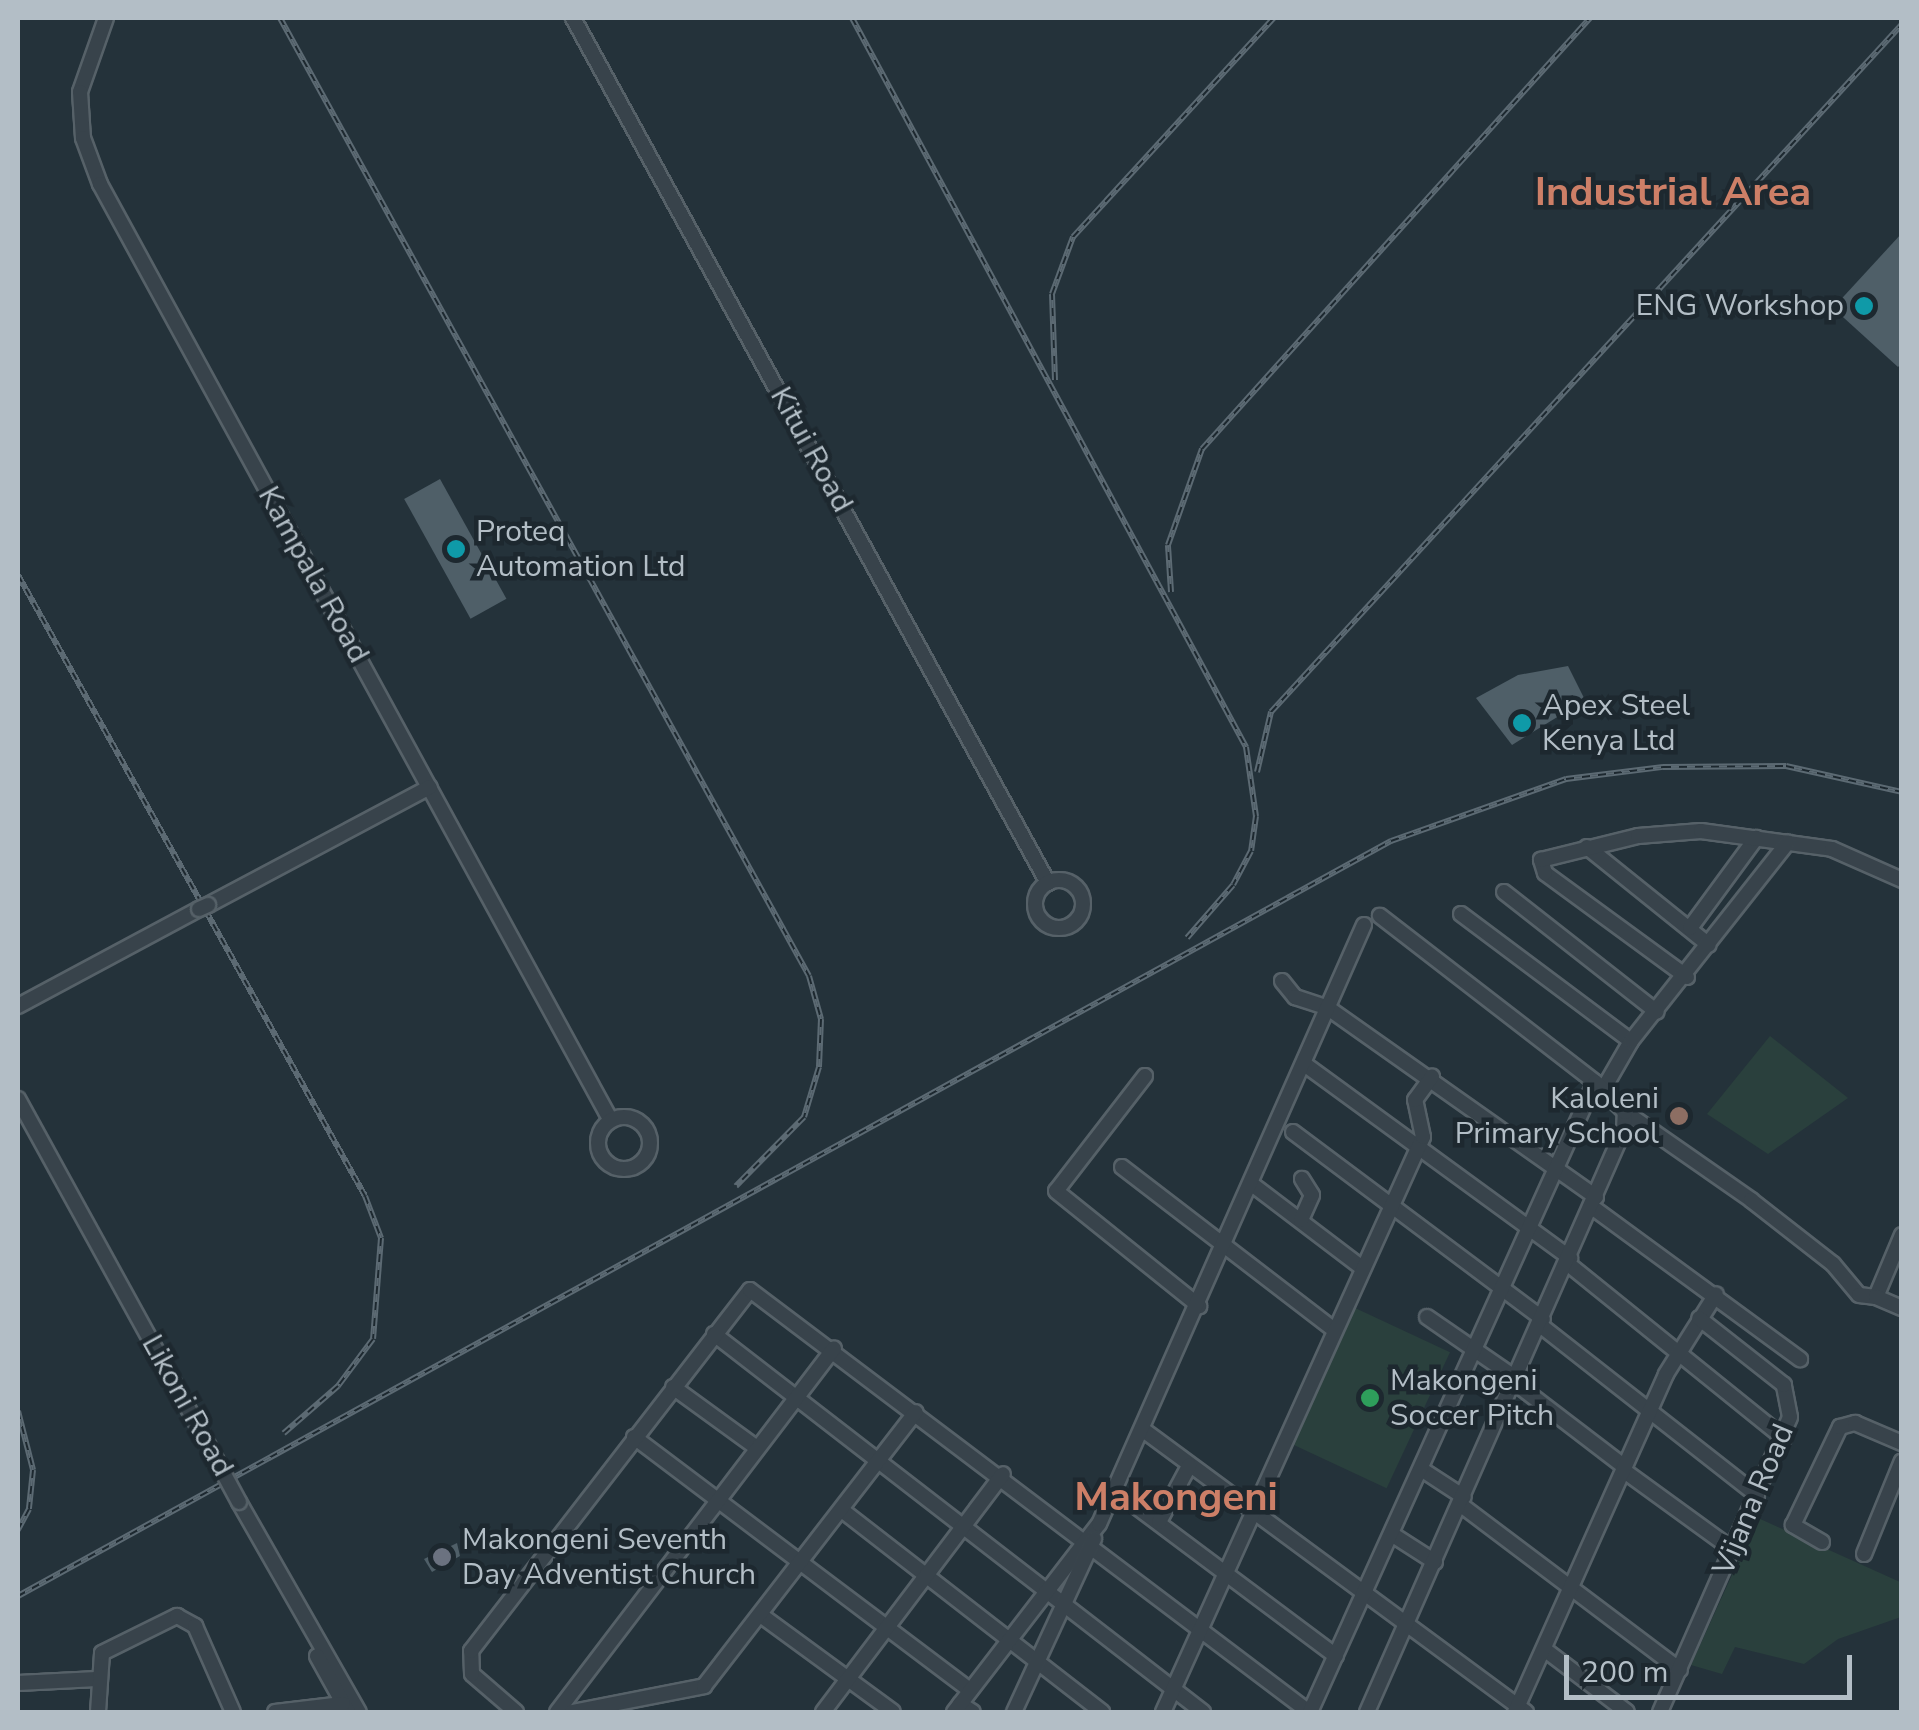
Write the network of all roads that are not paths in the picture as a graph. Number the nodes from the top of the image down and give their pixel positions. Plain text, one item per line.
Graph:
1 (106, 18) edge
2 (573, 18) edge
3 (430, 787) junction
4 (1756, 838) junction
5 (1788, 842) junction
6 (1587, 847) junction
7 (1902, 880) edge
8 (1048, 883) dead end
9 (1504, 892) dead end
10 (1461, 914) dead end
11 (1380, 916) dead end
12 (1364, 925) dead end
13 (1690, 928) junction
14 (1709, 946) junction
15 (1686, 977) junction
16 (1282, 981) dead end
17 (18, 1006) edge
18 (1328, 1008) junction
19 (1657, 1012) junction
20 (1631, 1041) junction
21 (1307, 1066) junction
22 (1145, 1076) dead end
23 (1432, 1077) junction
24 (1599, 1085) junction
25 (18, 1099) edge
26 (18, 1108) edge
27 (1625, 1112) junction
28 (610, 1119) dead end
29 (1293, 1132) dead end
30 (1415, 1148) junction
31 (1122, 1168) dead end
32 (1556, 1170) junction
33 (1302, 1178) dead end
34 (1253, 1184) junction
35 (1594, 1202) junction
36 (1390, 1206) junction
37 (1301, 1220) junction
38 (1528, 1231) junction
39 (1902, 1235) edge
40 (1225, 1247) junction
41 (1568, 1260) junction
42 (1362, 1267) junction
43 (1500, 1292) junction
44 (1716, 1294) junction
45 (1876, 1297) junction
46 (1199, 1306) junction
47 (1902, 1308) edge
48 (1426, 1317) dead end
49 (1699, 1318) junction
50 (1541, 1322) junction
51 (1333, 1329) junction
52 (714, 1334) junction
53 (834, 1349) junction
54 (1472, 1352) junction
55 (1675, 1356) junction
56 (1800, 1359) dead end
57 (1516, 1381) junction
58 (672, 1387) junction
59 (797, 1396) junction
60 (916, 1412) junction
61 (1648, 1414) junction
62 (1142, 1429) junction
63 (634, 1437) junction
64 (1784, 1438) junction
65 (1902, 1444) edge
66 (758, 1448) junction
67 (209, 1451) junction
68 (1901, 1459) edge
69 (881, 1462) junction
70 (1189, 1466) junction
71 (1422, 1469) junction
72 (1624, 1469) junction
73 (1004, 1474) junction
74 (1114, 1490) junction
75 (1757, 1495) junction
76 (719, 1499) junction
77 (1462, 1501) junction
78 (237, 1503) junction
79 (842, 1512) junction
80 (1249, 1512) junction
81 (1159, 1522) junction
82 (964, 1526) junction
83 (1393, 1535) junction
84 (1088, 1542) junction
85 (1822, 1542) dead end
86 (1734, 1550) junction
87 (1864, 1554) dead end
88 (1435, 1562) junction
89 (803, 1563) junction
90 (1227, 1572) junction
91 (925, 1576) junction
92 (1570, 1588) junction
93 (1044, 1592) junction
94 (1364, 1594) junction
95 (1063, 1608) junction
96 (762, 1616) junction
97 (1407, 1624) junction
98 (886, 1627) junction
99 (1200, 1628) junction
100 (1009, 1639) junction
101 (1544, 1648) junction
102 (1336, 1656) junction
103 (1036, 1662) junction
104 (1680, 1670) junction
105 (846, 1677) junction
106 (97, 1678) junction
107 (18, 1684) edge
108 (970, 1690) junction
109 (1172, 1690) junction
110 (345, 1708) edge
111 (962, 1710) edge
112 (1519, 1710) edge
113 (98, 1712) edge
114 (233, 1712) edge
115 (275, 1712) edge
116 (359, 1712) edge
117 (516, 1712) edge
118 (557, 1712) edge
119 (572, 1712) edge
120 (823, 1712) edge
121 (893, 1712) edge
122 (1014, 1712) edge
123 (1102, 1712) edge
124 (1163, 1712) edge
125 (1203, 1712) edge
126 (1309, 1712) edge
127 (1368, 1712) edge
128 (1627, 1712) edge
129 (1660, 1712) edge

1 - 3 street, Kampala Road
2 - 8 street, Kitui Road
3 - 17 street
3 - 28 street, Kampala Road
4 - 5 street
4 - 6 street
4 - 13 street
5 - 7 street
5 - 14 street
6 - 13 street
6 - 15 street
9 - 19 street
10 - 20 street
11 - 24 street
12 - 18 street
13 - 14 street
14 - 15 street
15 - 19 street
16 - 18 street
18 - 21 street
18 - 23 street
19 - 20 street
20 - 24 street
21 - 30 street
21 - 34 street
22 - 46 street
23 - 30 street
23 - 32 street
24 - 27 street
24 - 32 street
25 - 67 street, Likoni Road
26 - 67 street, Likoni Road
27 - 35 street
27 - 45 street
29 - 36 street
30 - 36 street
30 - 38 street
31 - 40 street
32 - 35 street
32 - 38 street
33 - 37 street
34 - 37 street
34 - 40 street
35 - 41 street
35 - 44 street
36 - 42 street
36 - 43 street
37 - 42 street
38 - 41 street
38 - 43 street
39 - 45 street
40 - 46 street
40 - 51 street
41 - 50 street
41 - 55 street
42 - 51 street
43 - 50 street
43 - 54 street
44 - 49 street
44 - 56 street
45 - 47 street
46 - 62 street
48 - 54 street
49 - 55 street
49 - 64 street, Vijana Road
50 - 57 street
50 - 61 street
51 - 80 street
52 - 53 street
52 - 58 street
52 - 59 street
53 - 59 street
53 - 60 street
54 - 57 street
54 - 71 street
55 - 61 street
55 - 64 street
57 - 72 street
57 - 77 street
58 - 63 street
58 - 66 street
59 - 66 street
59 - 69 street
60 - 69 street
60 - 73 street
61 - 72 street
61 - 75 street
62 - 70 street
62 - 74 street
63 - 76 street
63 - 117 street
64 - 75 street, Vijana Road
65 - 85 street
66 - 76 street
67 - 78 street, Likoni Road, bridge
68 - 87 street
69 - 79 street
69 - 82 street
70 - 80 street
70 - 81 street
71 - 77 street
71 - 83 street
72 - 86 street
72 - 92 street
73 - 82 street
73 - 84 street
74 - 81 street
74 - 84 street
75 - 86 street, Vijana Road
76 - 89 street
76 - 118 street
77 - 88 street
77 - 92 street
78 - 110 street, Likoni Road
78 - 116 street, Likoni Road
79 - 89 street
79 - 91 street
80 - 90 street
80 - 94 street
81 - 90 street
82 - 91 street
82 - 93 street
83 - 88 street
83 - 94 street
84 - 93 street
84 - 95 street
84 - 99 street
86 - 104 street, Vijana Road
88 - 97 street
89 - 96 street
89 - 98 street
90 - 99 street
90 - 102 street
91 - 98 street
91 - 100 street
92 - 101 street
92 - 104 street
93 - 95 street
93 - 100 street
94 - 97 street
94 - 102 street
95 - 103 street
95 - 109 street
96 - 105 street
96 - 119 street
97 - 112 street
97 - 127 street
98 - 105 street
98 - 108 street
99 - 109 street
99 - 126 street
100 - 103 street
100 - 108 street
101 - 112 street
101 - 128 street
102 - 126 street
103 - 122 street
103 - 123 street
104 - 129 street, Vijana Road
105 - 120 street
105 - 121 street
106 - 107 street
106 - 113 street
106 - 114 street
108 - 111 street
109 - 124 street
109 - 125 street
110 - 115 street

